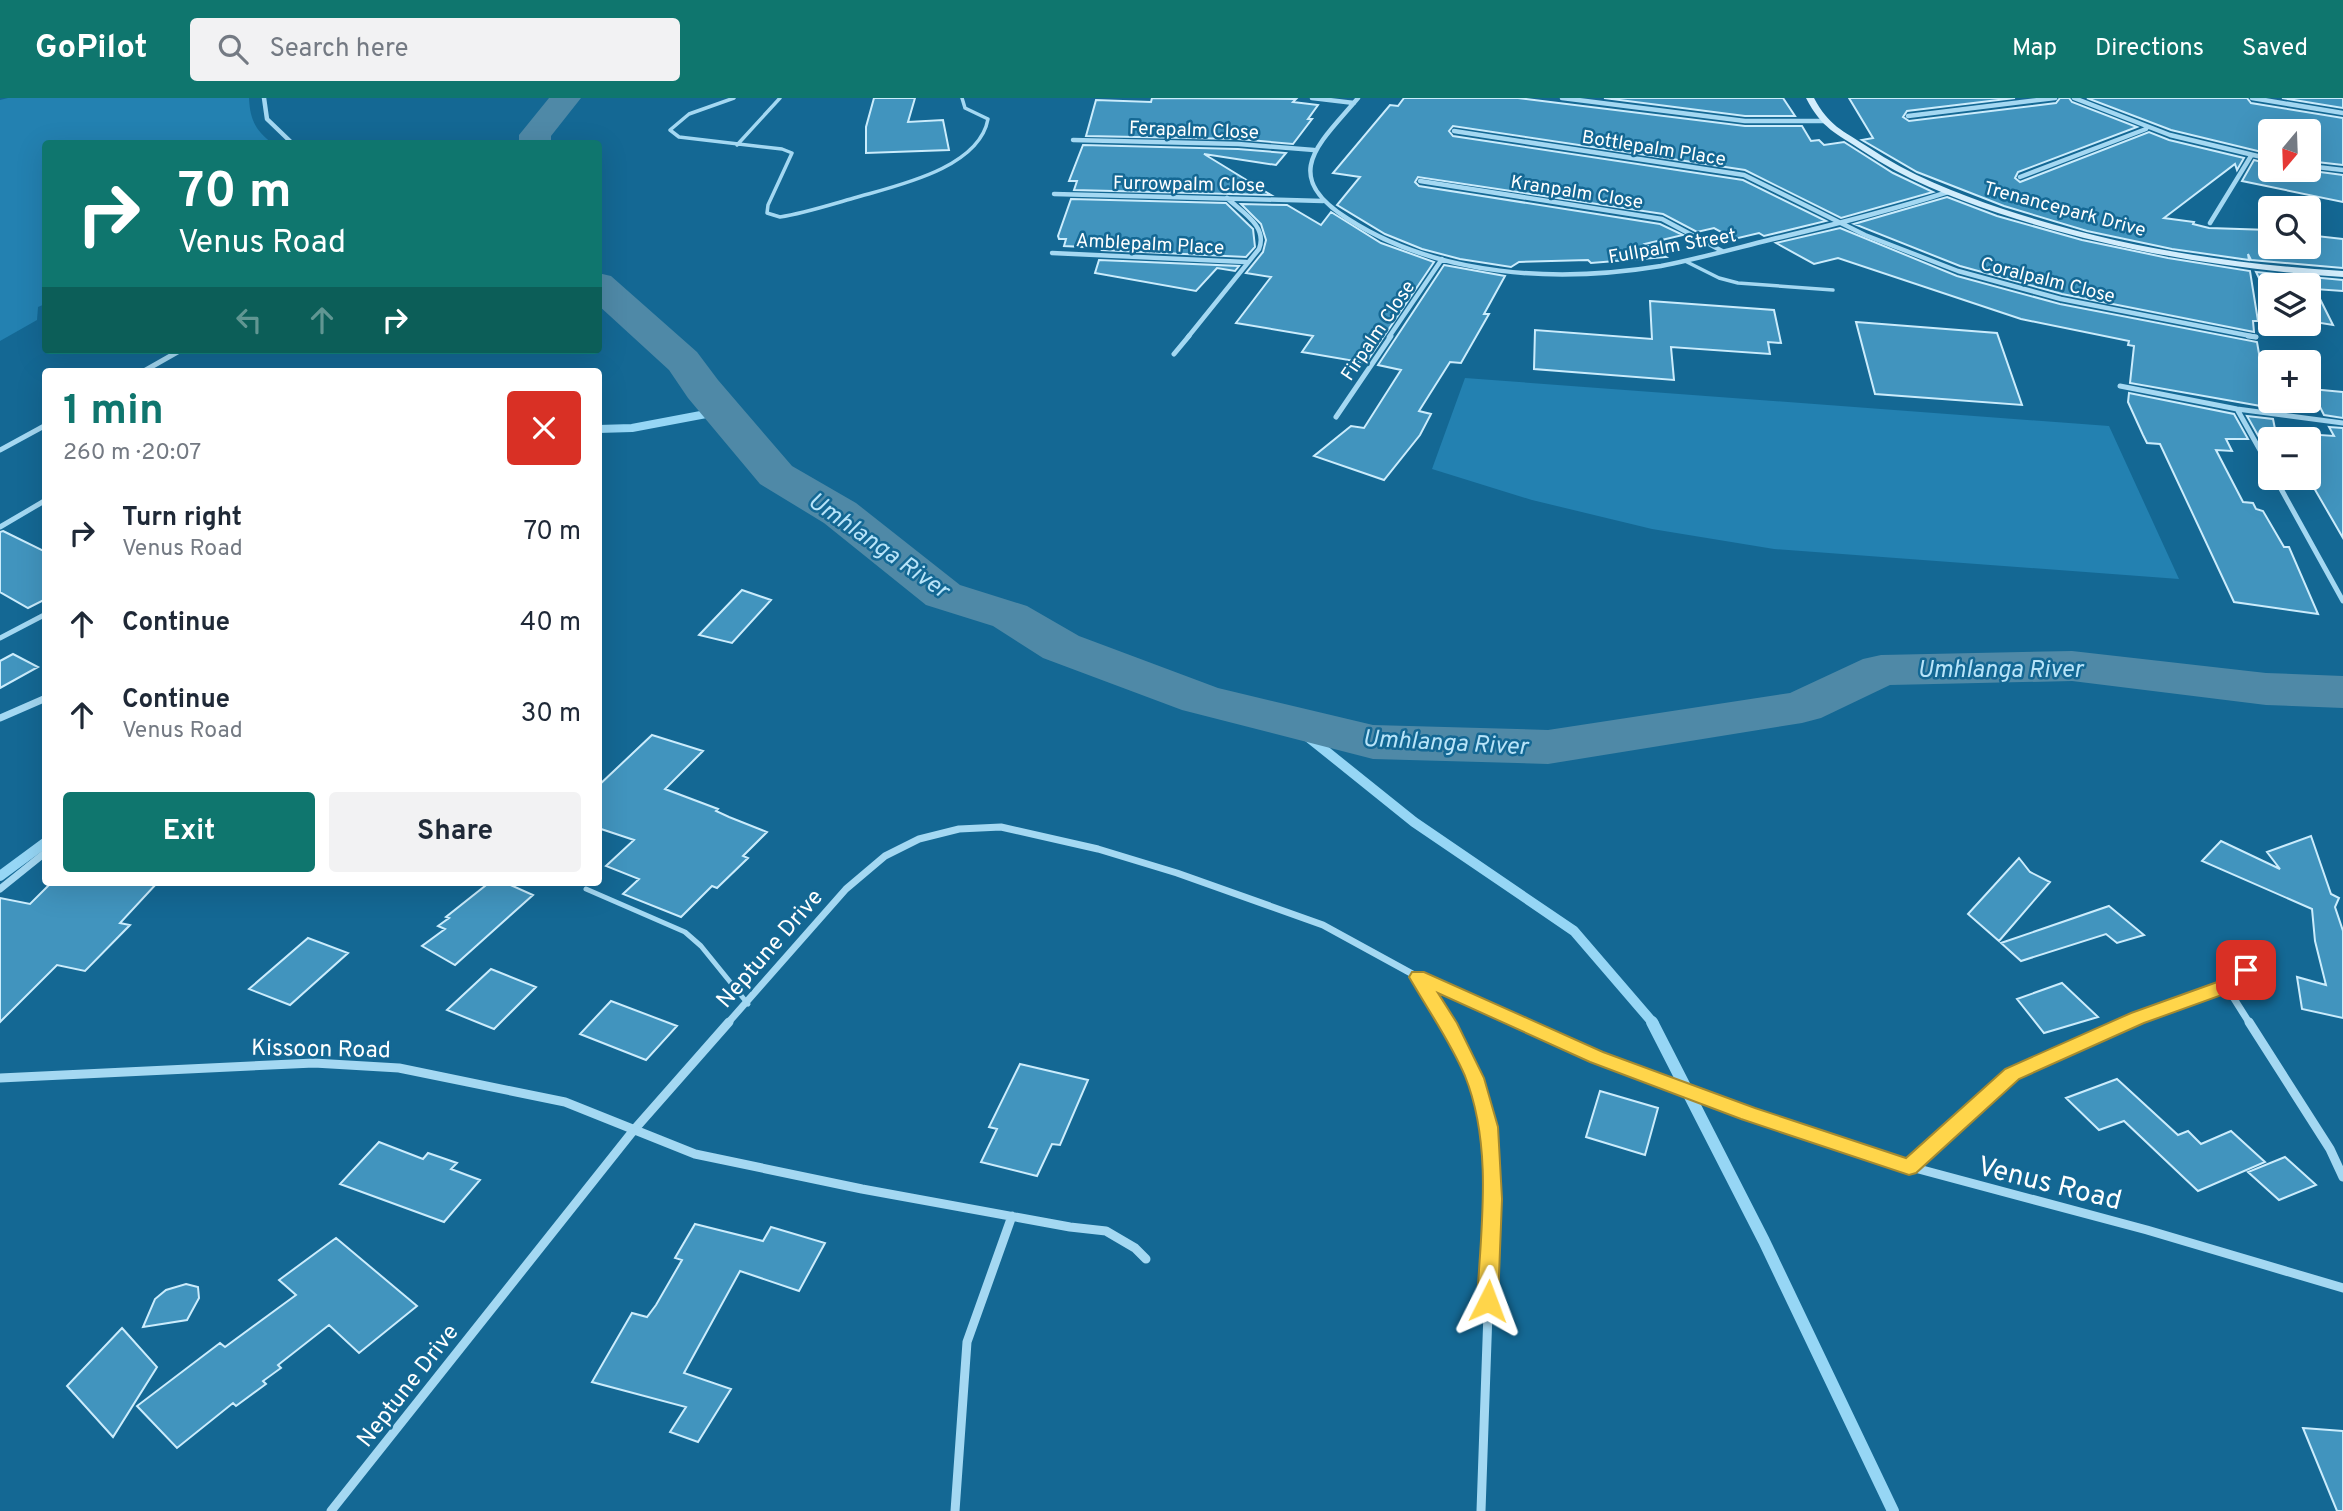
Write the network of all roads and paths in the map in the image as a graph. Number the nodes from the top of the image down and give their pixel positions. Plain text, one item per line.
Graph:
1 (264, 98) edge
2 (734, 98) edge
3 (780, 98) edge
4 (962, 98) edge
5 (1312, 98) edge
6 (1562, 98) edge
7 (1810, 98) edge
8 (2055, 98) edge
9 (2074, 98) edge
10 (2252, 98) edge
11 (1356, 100) edge
12 (2343, 113) edge
13 (1908, 116) dead end
14 (1824, 121) junction
15 (2147, 128) junction
16 (1454, 131) dead end
17 (289, 140) edge
18 (1073, 140) dead end
19 (737, 145) junction
20 (1314, 150) junction
21 (2251, 156) junction
22 (2258, 157) edge
23 (2321, 167) edge
24 (2343, 170) edge
25 (2020, 177) dead end
26 (1420, 181) dead end
27 (1948, 192) junction
28 (1054, 194) dead end
29 (1227, 197) junction
30 (1323, 201) junction
31 (1841, 223) junction
32 (2210, 223) dead end
33 (1722, 252) junction
34 (1052, 253) dead end
35 (1442, 259) junction
36 (1685, 261) junction
37 (1246, 262) junction
38 (2343, 274) edge
39 (1833, 290) dead end
40 (2256, 337) dead end
41 (174, 354) edge
42 (1174, 354) dead end
43 (149, 368) edge
44 (2120, 386) dead end
45 (2237, 409) junction
46 (1336, 417) dead end
47 (2343, 423) edge
48 (42, 427) edge
49 (2258, 447) edge
50 (0, 450) edge
51 (2282, 490) edge
52 (42, 502) edge
53 (0, 527) edge
54 (2343, 601) edge
55 (42, 616) edge
56 (0, 638) edge
57 (42, 700) edge
58 (0, 718) edge
59 (42, 855) edge
60 (586, 889) dead end
61 (0, 890) edge
62 (2266, 954) dead end
63 (1418, 977) junction
64 (2226, 986) junction
65 (748, 1003) junction
66 (0, 1078) edge
67 (633, 1131) junction
68 (1909, 1167) junction
69 (2343, 1177) edge
70 (1012, 1216) junction
71 (1146, 1259) dead end
72 (2343, 1288) edge
73 (331, 1511) edge
74 (956, 1511) edge
75 (1480, 1511) edge

1 - 17 street
2 - 19 lane
3 - 19 lane
4 - 19 lane
5 - 11 street
6 - 14 street
7 - 14 street, Trenancepark Drive
8 - 13 street
9 - 15 street
10 - 12 street
11 - 20 street
14 - 27 street, Trenancepark Drive
15 - 21 street
15 - 25 street
16 - 31 street, Bottlepalm Place
18 - 20 street, Ferapalm Close
20 - 30 street
21 - 22 street
21 - 32 street
23 - 24 street
26 - 33 street, Kranpalm Close
27 - 31 street, Fullpalm Street
27 - 38 street, Trenancepark Drive
28 - 29 street, Furrowpalm Close
29 - 30 street, Furrowpalm Close
29 - 37 street, Amblepalm Place
30 - 35 street, Fullpalm Street
31 - 33 street, Fullpalm Street
31 - 40 street, Coralpalm Close
33 - 36 street, Fullpalm Street
34 - 37 street, Amblepalm Place
35 - 36 street, Fullpalm Street
35 - 46 street, Firpalm Close
36 - 39 lane
37 - 42 street, Amblepalm Place
41 - 43 street
44 - 45 street
45 - 47 street
45 - 49 street
48 - 50 street
51 - 54 street
52 - 53 street
55 - 56 street
57 - 58 street
59 - 61 street
60 - 65 lane
62 - 64 street
63 - 65 street, Neptune Drive
63 - 68 street, Venus Road
63 - 75 street
64 - 68 street
64 - 69 street
65 - 67 street, Neptune Drive
66 - 67 street, Kissoon Road
67 - 70 street, Kissoon Road
67 - 73 street, Neptune Drive
68 - 72 street, Venus Road
70 - 71 street, Kissoon Road
70 - 74 street

